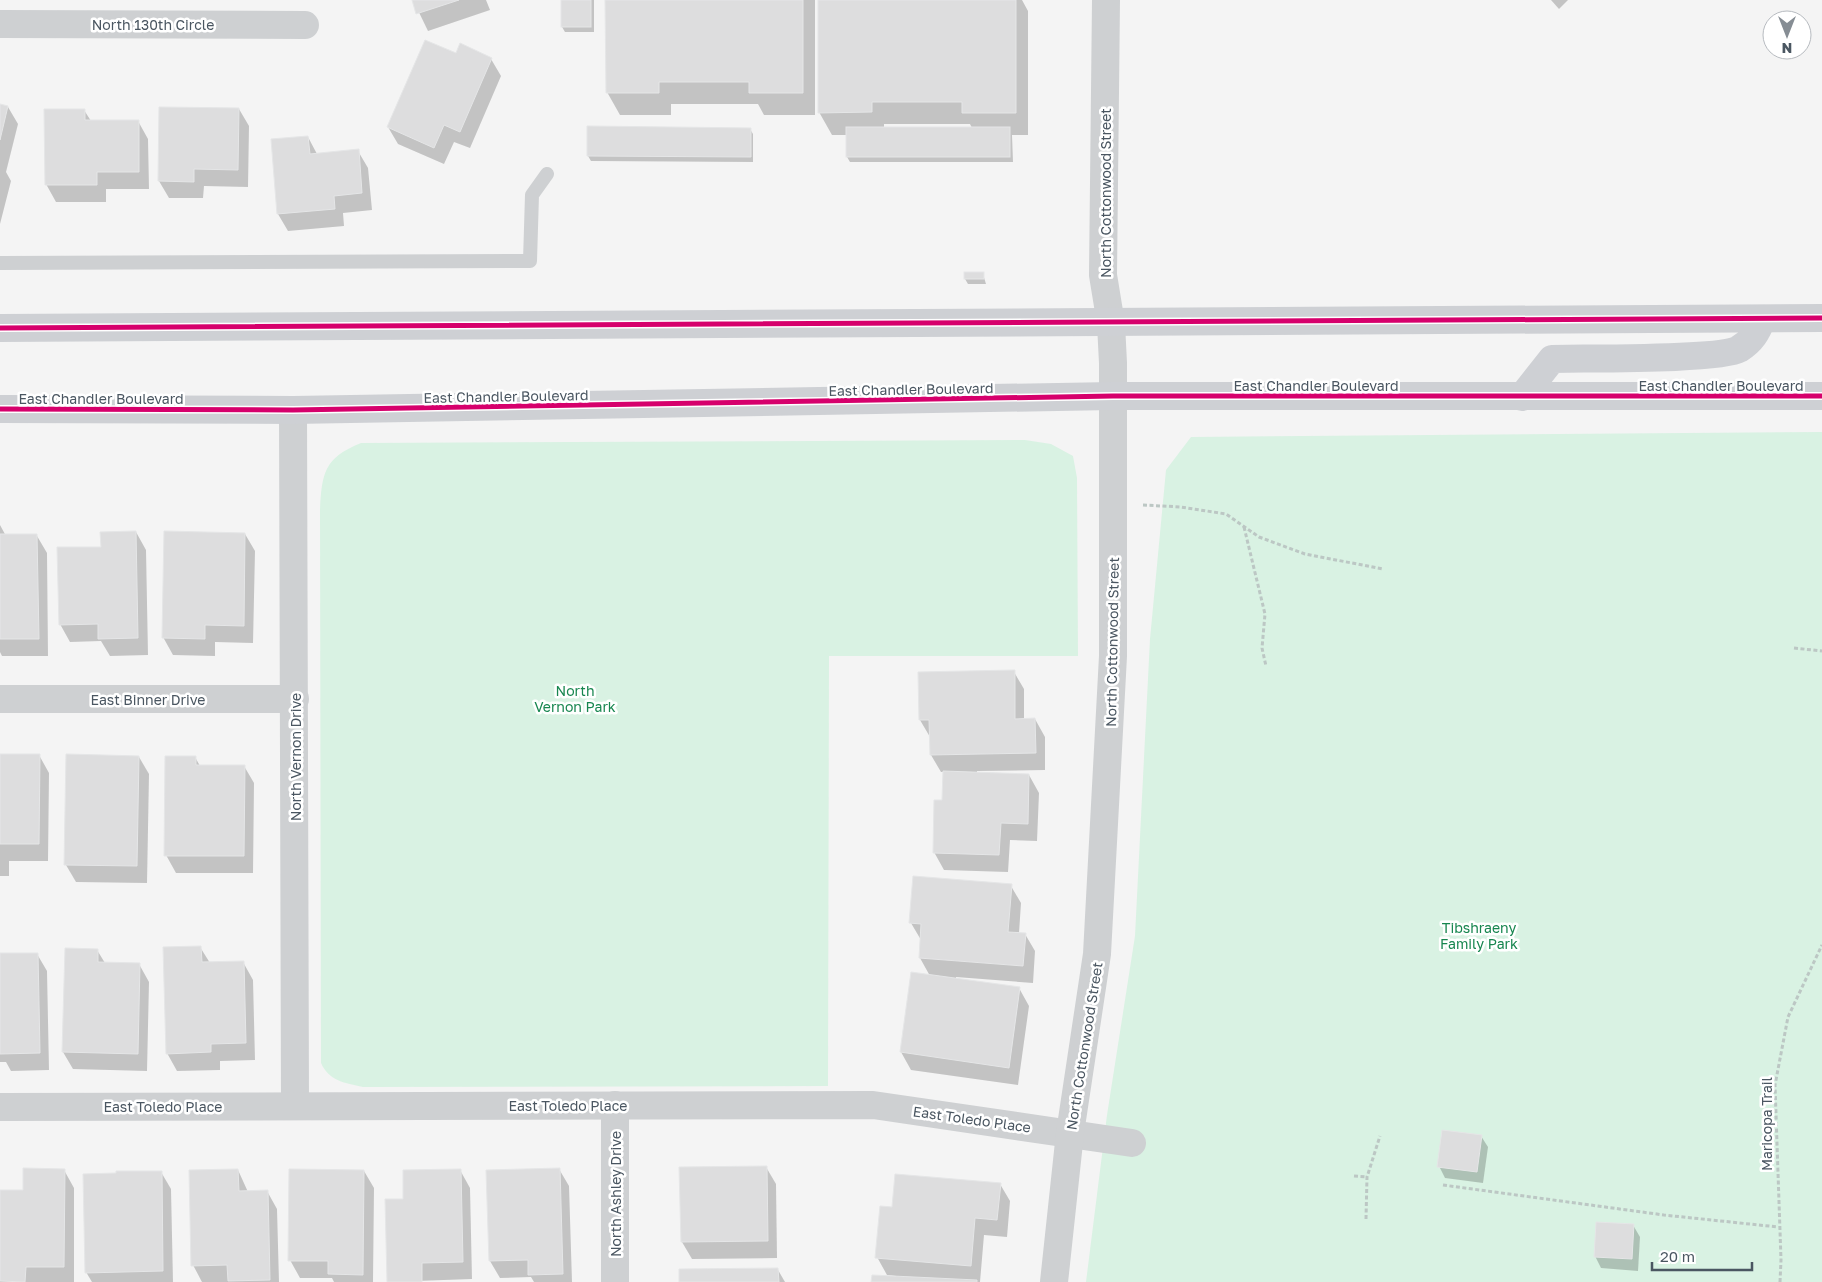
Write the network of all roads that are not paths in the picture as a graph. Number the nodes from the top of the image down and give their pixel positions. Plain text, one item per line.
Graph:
1 (1106, 0) edge
2 (0, 24) edge
3 (305, 24) dead end
4 (547, 174) dead end
5 (0, 263) edge
6 (1822, 318) edge
7 (1762, 319) junction
8 (1111, 324) junction
9 (0, 328) edge
10 (1113, 396) junction
11 (1822, 396) edge
12 (1522, 397) junction
13 (0, 410) edge
14 (293, 410) junction
15 (295, 698) junction
16 (0, 699) edge
17 (295, 1105) junction
18 (615, 1105) junction
19 (0, 1107) edge
20 (1070, 1133) junction
21 (1132, 1144) dead end
22 (615, 1282) edge
23 (1054, 1282) edge

1 - 8 street, North Cottonwood Street
2 - 3 street, North 130th Circle
4 - 5 lane
6 - 7 main road
7 - 8 main road
7 - 12 main road
8 - 9 main road
8 - 10 street, North Cottonwood Street
10 - 12 main road, East Chandler Boulevard
10 - 14 main road, East Chandler Boulevard
10 - 20 street, North Cottonwood Street
11 - 12 main road, East Chandler Boulevard
13 - 14 main road, East Chandler Boulevard
14 - 15 street, North Vernon Drive
15 - 16 street, East Binner Drive
15 - 17 street, North Vernon Drive
17 - 18 street, East Toledo Place
17 - 19 street, East Toledo Place
18 - 20 street, East Toledo Place
18 - 22 street, North Ashley Drive
20 - 21 street, East Toledo Place
20 - 23 street, North Cottonwood Street

